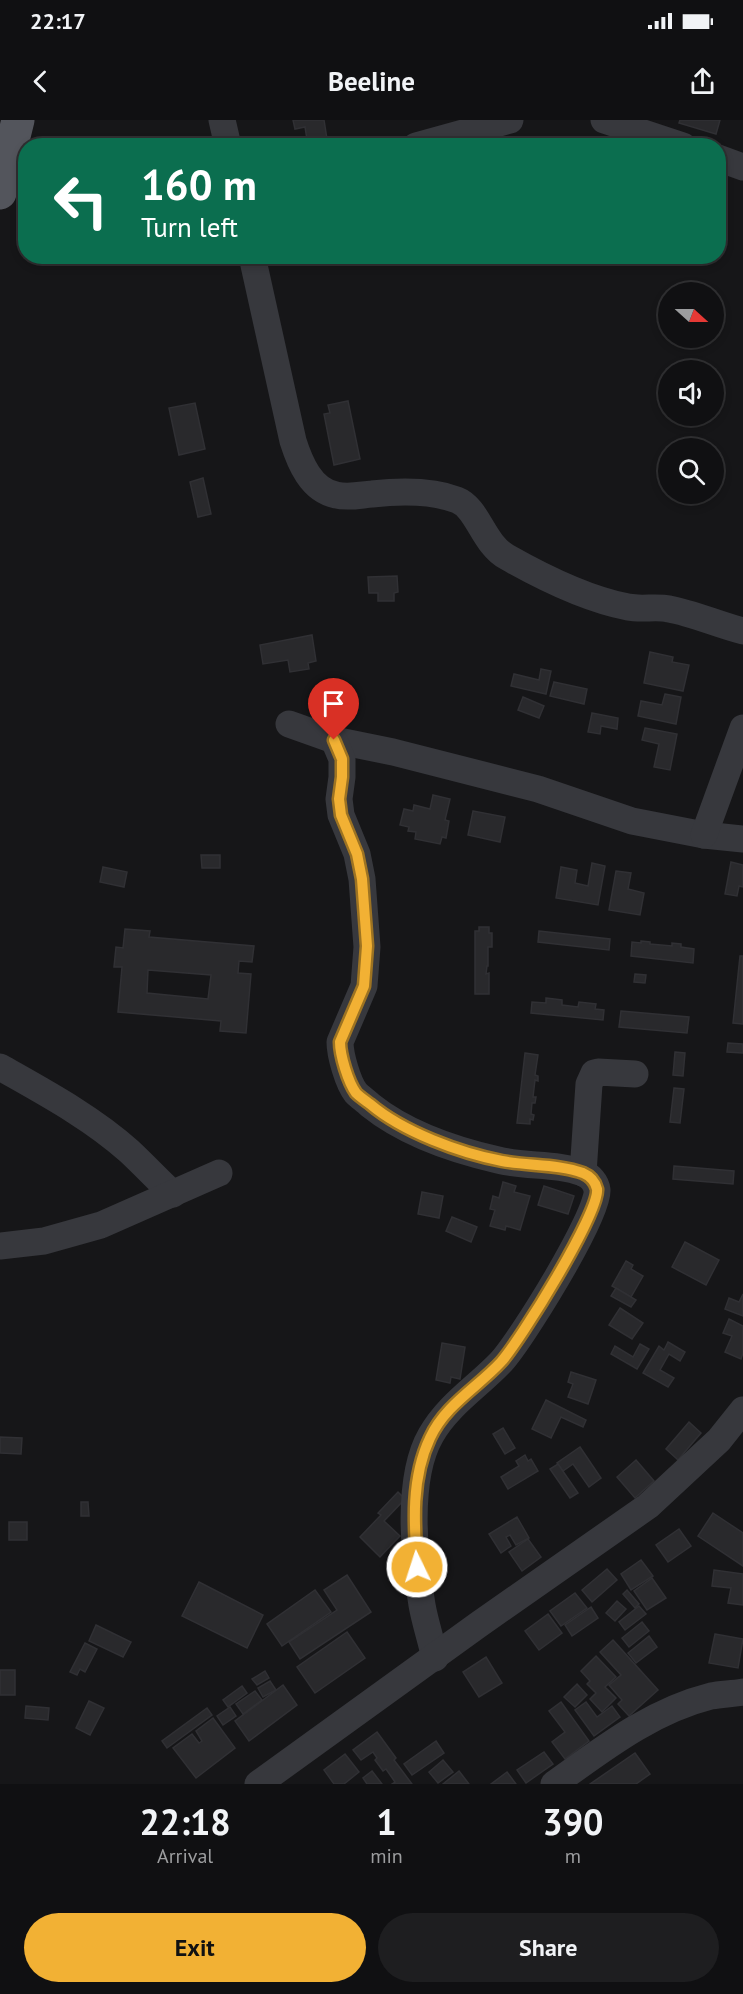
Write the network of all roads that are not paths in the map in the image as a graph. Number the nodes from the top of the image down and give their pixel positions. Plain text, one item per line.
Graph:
1 (18, 120) edge
2 (222, 120) edge
3 (510, 120) edge
4 (604, 120) edge
5 (226, 138) edge
6 (445, 138) edge
7 (659, 138) edge
8 (726, 161) edge
9 (743, 167) edge
10 (0, 193) edge
11 (254, 264) edge
12 (743, 631) edge
13 (289, 724) dead end
14 (743, 728) edge
15 (334, 740) junction
16 (704, 835) junction
17 (743, 839) edge
18 (0, 1067) edge
19 (635, 1074) dead end
20 (219, 1173) dead end
21 (584, 1173) junction
22 (173, 1194) junction
23 (0, 1246) edge
24 (743, 1410) edge
25 (435, 1658) junction
26 (743, 1692) edge
27 (274, 1779) edge
28 (554, 1784) edge

1 - 10 main road
2 - 5 street
3 - 6 street
4 - 7 street
8 - 9 street
11 - 12 street
13 - 15 street
14 - 16 street
15 - 16 street
15 - 21 street
16 - 17 street
18 - 22 street
19 - 21 street
20 - 22 street
21 - 25 street
22 - 23 street
24 - 25 street
25 - 27 street
26 - 28 street

